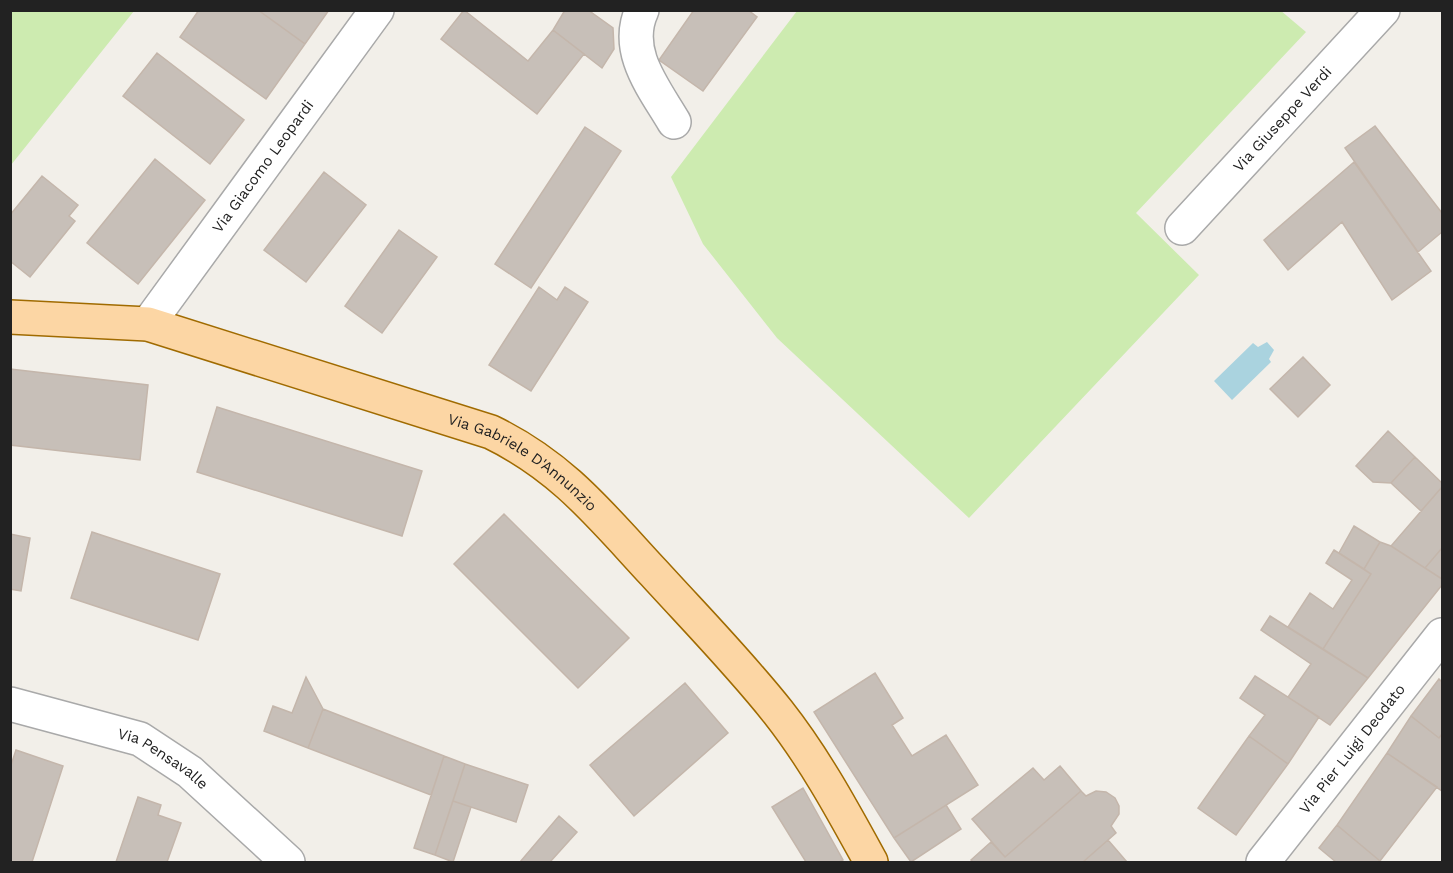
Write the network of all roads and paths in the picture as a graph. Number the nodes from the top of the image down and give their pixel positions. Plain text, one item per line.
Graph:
1 (377, 10) edge
2 (642, 10) edge
3 (1383, 10) edge
4 (674, 123) dead end
5 (1182, 228) dead end
6 (10, 317) edge
7 (148, 324) junction
8 (1443, 635) edge
9 (10, 704) edge
10 (288, 862) edge
11 (871, 862) edge
12 (1263, 862) edge

1 - 7 street, Via Giacomo Leopardi
2 - 4 street
3 - 5 street, Via Giuseppe Verdi
6 - 7 main road, Via Gabriele D'Annunzio
7 - 11 main road, Via Gabriele D'Annunzio
8 - 12 street, Via Pier Luigi Deodato
9 - 10 street, Via Pensavalle

